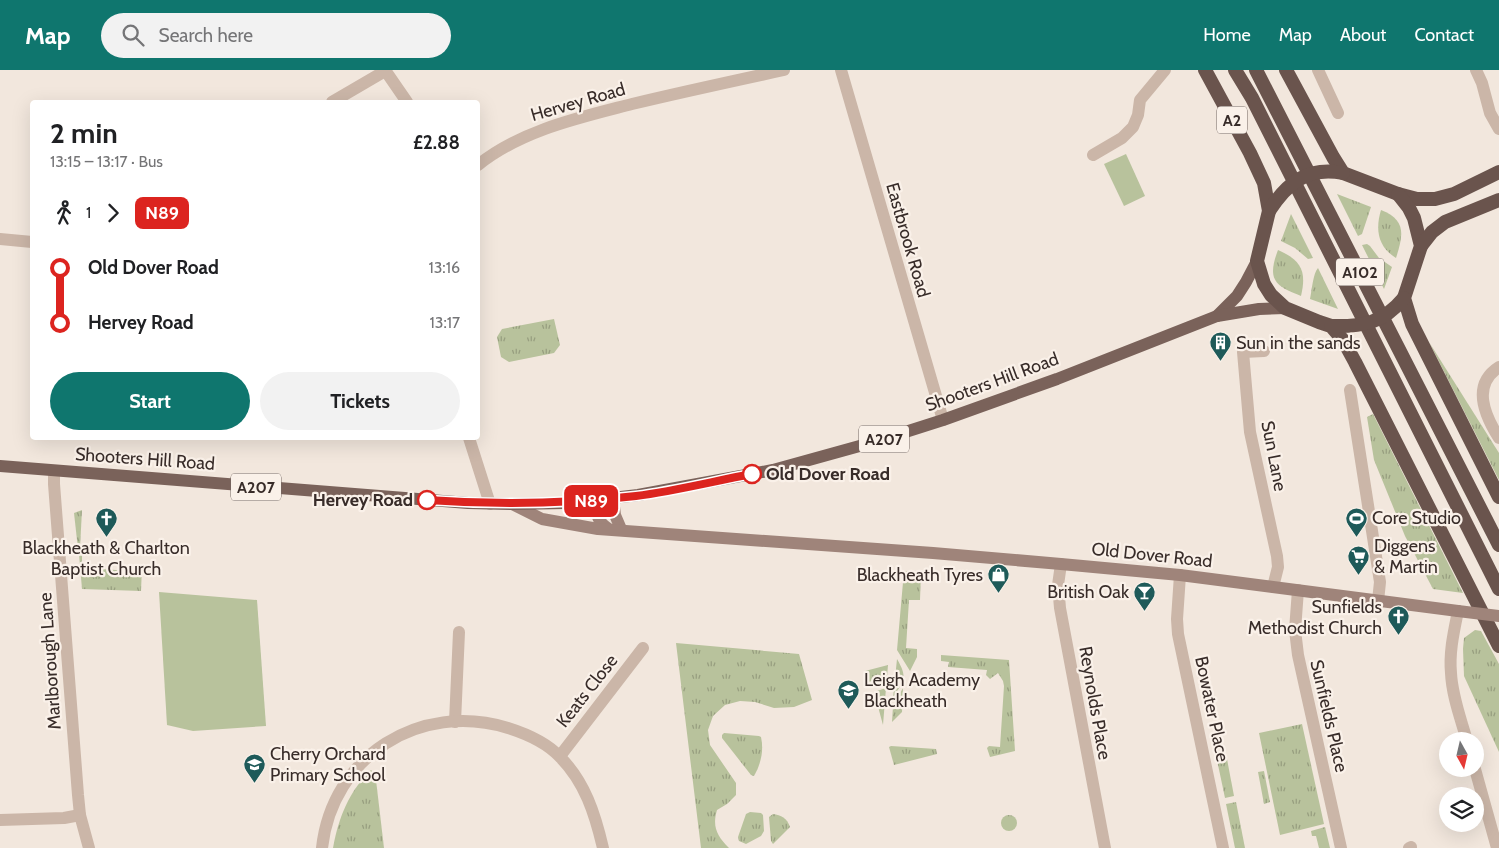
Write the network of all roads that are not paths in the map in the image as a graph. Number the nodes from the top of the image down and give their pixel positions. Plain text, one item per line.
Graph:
1 (385, 70) edge
2 (784, 70) edge
3 (841, 70) edge
4 (1165, 70) edge
5 (1205, 70) edge
6 (1236, 70) edge
7 (1256, 70) edge
8 (1286, 70) edge
9 (1318, 70) edge
10 (1476, 70) edge
11 (335, 100) edge
12 (406, 100) edge
13 (1338, 113) dead end
14 (1499, 129) edge
15 (1093, 155) dead end
16 (480, 165) edge
17 (1498, 170) edge
18 (1343, 173) junction
19 (1398, 194) junction
20 (1499, 200) edge
21 (1269, 211) junction
22 (0, 239) edge
23 (30, 242) edge
24 (1420, 246) junction
25 (1257, 261) junction
26 (1404, 298) junction
27 (1285, 308) junction
28 (1217, 316) junction
29 (1331, 326) junction
30 (1264, 351) dead end
31 (1499, 367) edge
32 (1350, 390) dead end
33 (943, 420) junction
34 (1499, 438) edge
35 (470, 440) edge
36 (0, 466) edge
37 (54, 471) junction
38 (1499, 497) edge
39 (613, 498) junction
40 (595, 500) junction
41 (490, 504) junction
42 (512, 504) junction
43 (615, 529) junction
44 (1499, 545) edge
45 (1061, 564) junction
46 (1180, 575) junction
47 (1273, 587) junction
48 (1499, 589) edge
49 (1298, 590) junction
50 (1378, 601) junction
51 (1458, 611) junction
52 (1499, 616) edge
53 (459, 632) dead end
54 (1499, 646) edge
55 (643, 648) dead end
56 (455, 722) junction
57 (1465, 732) edge
58 (560, 756) junction
59 (1478, 778) edge
60 (80, 815) junction
61 (0, 820) edge
62 (89, 848) edge
63 (322, 848) edge
64 (604, 848) edge
65 (1104, 848) edge
66 (1223, 848) edge
67 (1341, 848) edge
68 (1497, 848) edge

1 - 11 street
1 - 12 street
2 - 16 street, Hervey Road
3 - 33 street, Eastbrook Road
4 - 15 street
5 - 21 highway, A2
6 - 48 highway, A102
7 - 44 highway, A102
8 - 18 highway
9 - 13 street
10 - 14 street
17 - 19 highway, A2
18 - 19 highway, A2
18 - 21 highway, A2, bridge
19 - 24 highway
20 - 24 highway
21 - 25 highway, A2
22 - 23 street
24 - 26 highway
25 - 27 highway
25 - 28 main road, Shooters Hill Road / A207
26 - 29 highway, bridge
26 - 38 highway
27 - 28 main road, Shooters Hill Road / A207
27 - 29 highway
28 - 33 main road, Shooters Hill Road / A207
29 - 54 highway
30 - 47 street, Sun Lane
31 - 34 street
32 - 50 street
33 - 39 main road, Shooters Hill Road / A207
35 - 41 street
36 - 37 main road, Shooters Hill Road / A207
37 - 41 main road, Shooters Hill Road / A207
37 - 60 street, Marlborough Lane
39 - 40 main road, Shooters Hill Road / A207
39 - 43 main road
40 - 42 main road, Shooters Hill Road / A207
40 - 43 main road
41 - 42 main road, Shooters Hill Road / A207
42 - 43 main road, Old Dover Road
43 - 45 main road, Old Dover Road
45 - 46 main road, Old Dover Road
45 - 65 street, Reynolds Place
46 - 47 main road, Old Dover Road
46 - 66 street, Bowater Place
47 - 49 main road, Old Dover Road
49 - 50 main road, Old Dover Road
49 - 67 street, Sunfields Place
50 - 51 main road, Old Dover Road
51 - 52 main road, Old Dover Road, bridge
51 - 57 street
53 - 56 street
55 - 58 street, Keats Close
56 - 58 street
56 - 63 street
58 - 64 street
59 - 68 street
60 - 61 street
60 - 62 street, Marlborough Lane

